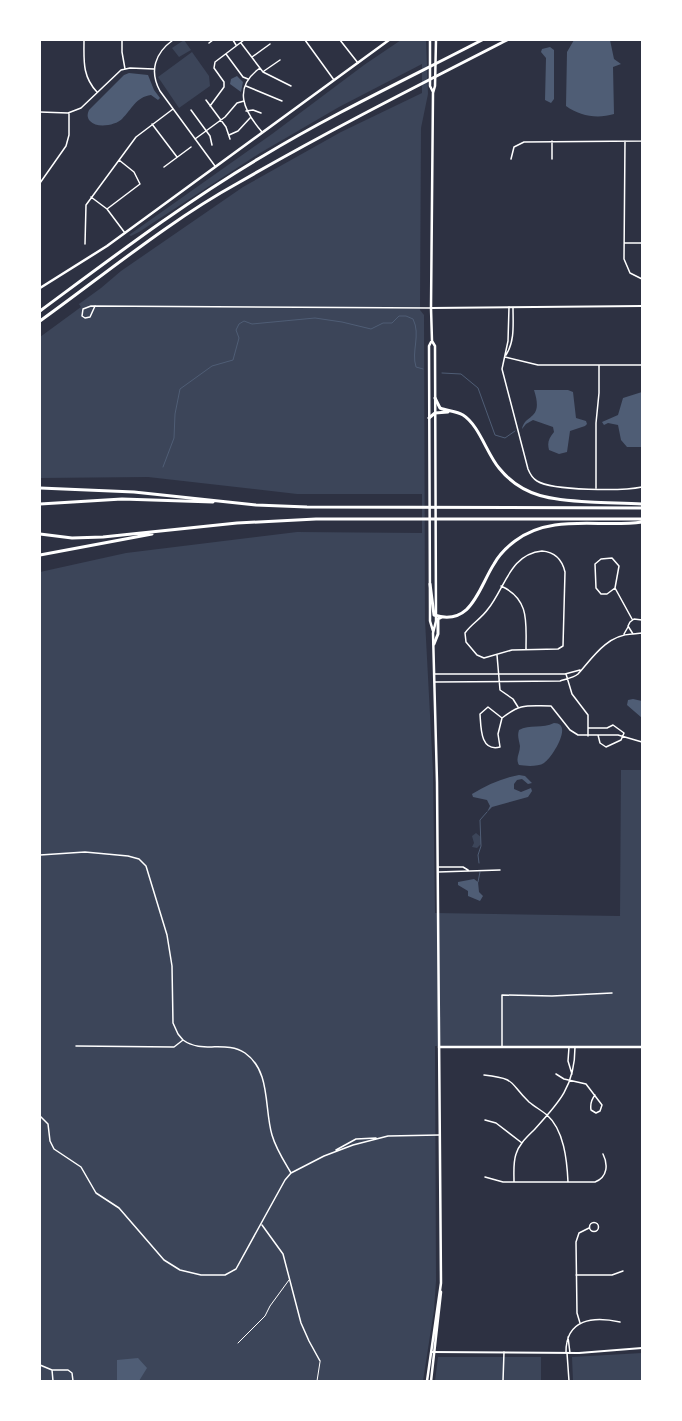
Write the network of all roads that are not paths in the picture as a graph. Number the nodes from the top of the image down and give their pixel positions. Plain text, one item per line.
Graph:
1 (84, 40) edge
2 (122, 40) edge
3 (173, 40) edge
4 (213, 40) edge
5 (233, 40) edge
6 (244, 40) edge
7 (305, 40) edge
8 (340, 40) edge
9 (389, 40) edge
10 (430, 40) edge
11 (436, 40) edge
12 (482, 40) edge
13 (507, 40) edge
14 (209, 43) dead end
15 (241, 43) junction
16 (270, 44) dead end
17 (237, 46) junction
18 (226, 54) junction
19 (252, 57) junction
20 (280, 60) dead end
21 (358, 63) junction
22 (125, 68) junction
23 (260, 68) junction
24 (154, 69) junction
25 (263, 72) junction
26 (248, 79) junction
27 (334, 80) junction
28 (246, 86) junction
29 (291, 86) dead end
30 (642, 87) edge
31 (97, 92) junction
32 (433, 93) junction
33 (206, 100) dead end
34 (244, 101) junction
35 (282, 101) dead end
36 (642, 103) edge
37 (210, 106) junction
38 (173, 109) junction
39 (191, 110) dead end
40 (246, 111) junction
41 (40, 112) edge
42 (69, 113) junction
43 (262, 113) dead end
44 (250, 118) junction
45 (221, 120) junction
46 (152, 124) junction
47 (206, 131) junction
48 (262, 132) junction
49 (229, 135) junction
50 (195, 139) junction
51 (230, 139) dead end
52 (552, 141) junction
53 (625, 141) junction
54 (642, 141) edge
55 (212, 145) dead end
56 (191, 147) dead end
57 (177, 157) junction
58 (511, 159) dead end
59 (552, 159) dead end
60 (119, 160) junction
61 (164, 167) dead end
62 (216, 167) junction
63 (40, 183) edge
64 (92, 197) junction
65 (107, 209) junction
66 (125, 233) junction
67 (625, 243) junction
68 (642, 243) edge
69 (84, 244) dead end
70 (642, 279) edge
71 (40, 288) edge
72 (96, 306) junction
73 (642, 306) edge
74 (509, 307) junction
75 (513, 307) junction
76 (431, 308) junction
77 (40, 311) edge
78 (40, 321) edge
79 (432, 341) junction
80 (506, 357) junction
81 (599, 365) junction
82 (642, 365) edge
83 (435, 398) junction
84 (452, 412) junction
85 (435, 413) junction
86 (429, 418) junction
87 (642, 487) edge
88 (40, 488) edge
89 (596, 488) junction
90 (40, 504) edge
91 (238, 504) junction
92 (642, 504) edge
93 (642, 508) edge
94 (642, 521) edge
95 (156, 532) junction
96 (40, 534) edge
97 (40, 555) edge
98 (430, 584) junction
99 (501, 586) junction
100 (615, 588) junction
101 (436, 616) junction
102 (444, 616) junction
103 (641, 619) edge
104 (632, 620) junction
105 (628, 626) junction
106 (433, 634) junction
107 (624, 634) junction
108 (632, 634) junction
109 (642, 634) edge
110 (434, 644) junction
111 (526, 649) junction
112 (497, 655) junction
113 (580, 670) junction
114 (435, 674) junction
115 (499, 674) junction
116 (566, 674) junction
117 (567, 679) junction
118 (436, 682) junction
119 (499, 682) junction
120 (518, 707) junction
121 (502, 718) junction
122 (589, 728) junction
123 (588, 736) junction
124 (598, 736) junction
125 (624, 736) junction
126 (642, 742) edge
127 (40, 856) edge
128 (438, 867) junction
129 (468, 870) junction
130 (500, 870) dead end
131 (438, 872) junction
132 (612, 993) dead end
133 (183, 1040) junction
134 (76, 1046) dead end
135 (502, 1046) junction
136 (440, 1047) junction
137 (568, 1047) junction
138 (575, 1047) junction
139 (642, 1047) edge
140 (556, 1074) dead end
141 (484, 1075) dead end
142 (572, 1075) junction
143 (571, 1081) junction
144 (595, 1095) junction
145 (40, 1116) edge
146 (548, 1116) junction
147 (485, 1120) dead end
148 (440, 1135) junction
149 (377, 1138) junction
150 (522, 1143) junction
151 (335, 1151) junction
152 (602, 1154) dead end
153 (291, 1173) junction
154 (485, 1177) dead end
155 (514, 1182) junction
156 (568, 1182) junction
157 (262, 1224) junction
158 (590, 1228) junction
159 (623, 1271) dead end
160 (576, 1275) junction
161 (289, 1279) junction
162 (440, 1291) junction
163 (620, 1322) dead end
164 (580, 1323) junction
165 (568, 1337) junction
166 (238, 1343) dead end
167 (642, 1348) edge
168 (431, 1352) junction
169 (435, 1352) junction
170 (504, 1352) junction
171 (568, 1353) junction
172 (320, 1361) joint
173 (40, 1365) edge
174 (52, 1370) junction
175 (53, 1381) edge
176 (73, 1381) edge
177 (316, 1381) edge
178 (427, 1381) edge
179 (431, 1381) edge
180 (503, 1381) edge
181 (569, 1381) edge

1 - 31 street
2 - 22 street
3 - 24 street
4 - 14 street
5 - 17 street
6 - 15 street
7 - 27 street
8 - 21 street
9 - 21 main road
10 - 32 main road
11 - 32 main road
12 - 77 highway
13 - 78 highway
15 - 17 street
15 - 19 street
16 - 19 street
17 - 18 street
18 - 26 street
18 - 37 street
19 - 23 street
20 - 25 street
21 - 27 main road
22 - 24 street
22 - 31 street
23 - 25 street
23 - 26 street
24 - 38 street
25 - 29 street
26 - 28 street
27 - 48 main road
28 - 34 street
28 - 35 street
30 - 36 street
31 - 42 street
32 - 76 main road
33 - 37 street
34 - 40 street
34 - 45 street
36 - 54 street
37 - 45 street
38 - 46 street
38 - 50 street
39 - 47 street
40 - 43 street
40 - 44 street
41 - 42 street
42 - 63 street
44 - 48 street
44 - 49 street
45 - 47 street
45 - 49 street
46 - 57 street
46 - 60 street
47 - 50 street
47 - 55 street
48 - 62 main road
49 - 51 street
50 - 62 street
52 - 53 street
52 - 58 street
52 - 59 street
53 - 54 street
53 - 67 street
56 - 57 street
57 - 61 street
60 - 64 street
60 - 65 street
62 - 66 main road
64 - 65 street
64 - 69 street
65 - 66 street
66 - 71 main road
67 - 68 street
67 - 70 street
72 - 72 street
72 - 76 street
73 - 75 street
74 - 75 street
74 - 76 street
74 - 80 street
75 - 80 street
76 - 79 main road
79 - 83 main road
79 - 86 main road
80 - 81 street
80 - 89 street
81 - 82 street
81 - 89 street
83 - 84 highway
83 - 85 main road
84 - 85 highway
84 - 92 highway
85 - 86 highway
85 - 101 main road
86 - 98 main road
87 - 89 street
88 - 91 highway
90 - 91 highway
91 - 93 highway
94 - 95 highway
94 - 102 highway
95 - 96 highway
95 - 97 highway
98 - 101 highway
98 - 106 main road
99 - 111 street
99 - 111 street
99 - 112 street
100 - 100 street
100 - 104 street
101 - 102 highway
101 - 106 main road
102 - 110 highway
103 - 104 street
104 - 105 street
105 - 107 street
105 - 108 street
106 - 110 main road
107 - 108 street
107 - 113 street
108 - 109 street
110 - 114 main road
111 - 112 street
112 - 115 street
113 - 116 street
113 - 117 street
114 - 115 street
114 - 118 main road
115 - 116 street
115 - 119 street
116 - 117 street
117 - 119 street
117 - 122 street
118 - 119 street
118 - 128 main road
119 - 120 street
120 - 121 street
120 - 123 street
121 - 121 street
122 - 123 street
122 - 125 street
123 - 124 street
124 - 125 street
124 - 125 street
125 - 126 street
127 - 133 street
128 - 129 street
128 - 131 main road
129 - 130 street
129 - 131 street
131 - 136 main road
132 - 135 street
133 - 134 street
133 - 153 street
135 - 136 main road
135 - 137 main road
136 - 148 main road
137 - 138 main road
137 - 142 street
138 - 139 main road
138 - 142 street
140 - 143 street
141 - 146 street
142 - 143 street
143 - 144 street
143 - 146 street
144 - 144 street
145 - 157 street
146 - 150 street
146 - 156 street
147 - 150 street
148 - 149 street
148 - 162 main road
149 - 151 street
149 - 151 street
150 - 155 street
151 - 153 street
152 - 156 street
153 - 157 street
154 - 155 street
155 - 156 street
157 - 161 street
158 - 158 street
158 - 160 street
159 - 160 street
160 - 164 street
161 - 166 lane
161 - 172 street
162 - 168 main road
162 - 169 main road
163 - 164 street
164 - 165 street
165 - 171 street
165 - 171 street
167 - 171 street
168 - 169 street
168 - 178 main road
169 - 170 street
169 - 179 main road
170 - 171 street
170 - 180 street
171 - 181 street
172 - 177 lane
173 - 174 street
174 - 175 street
174 - 176 street

